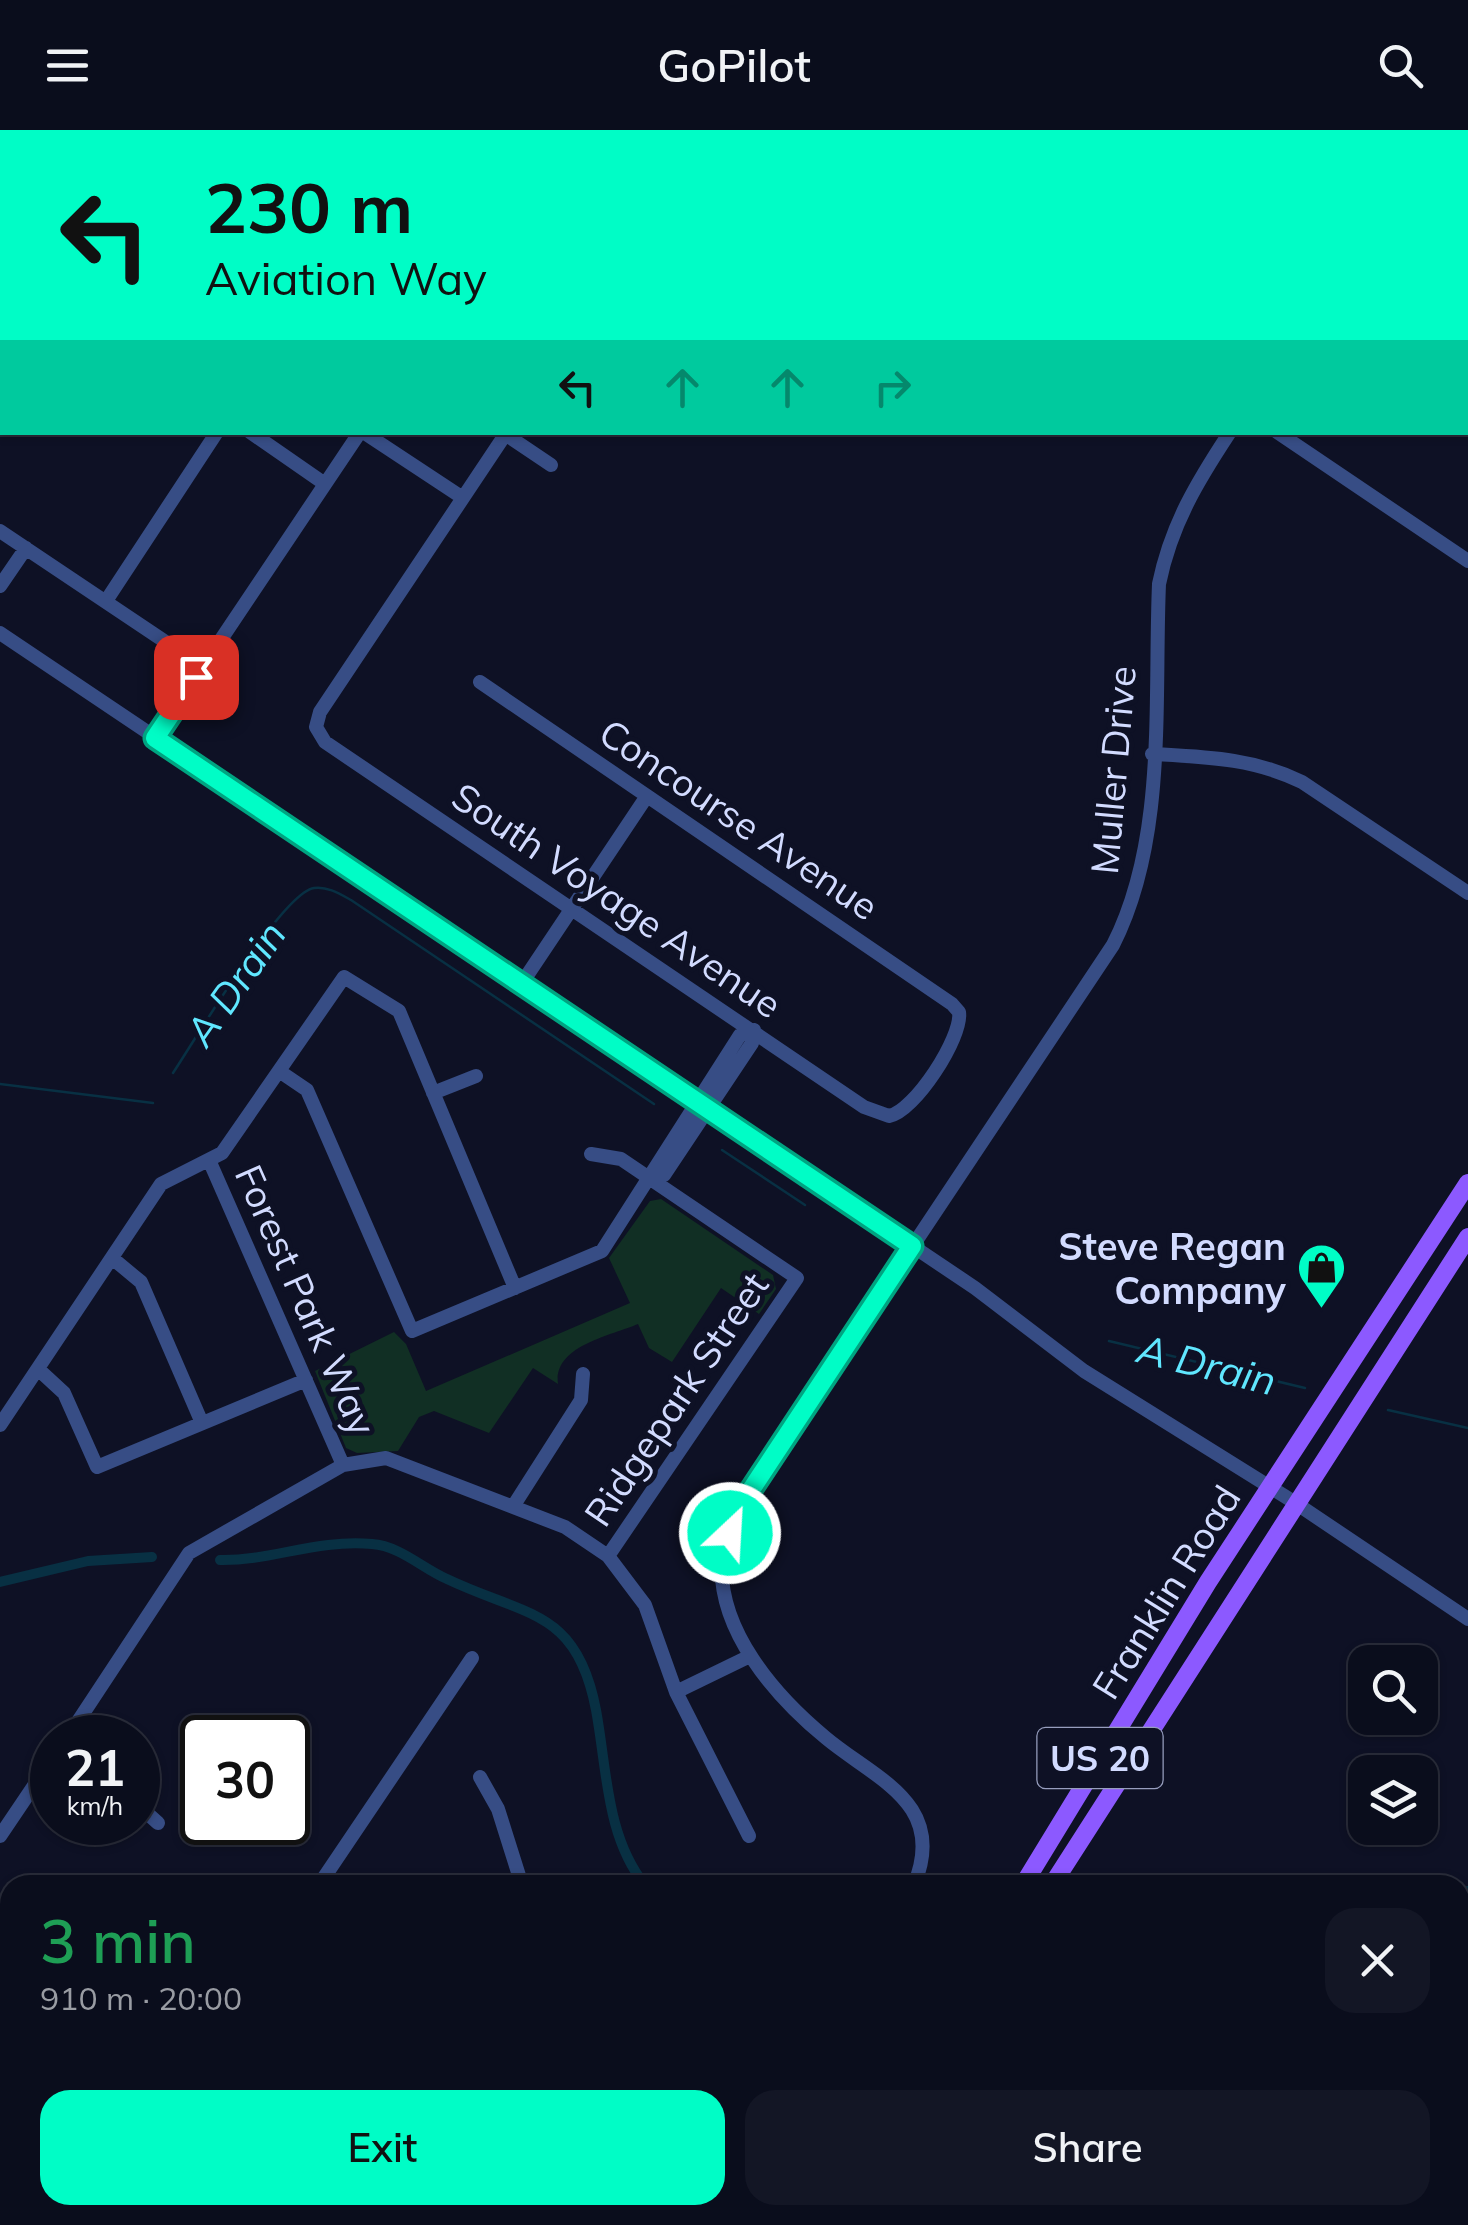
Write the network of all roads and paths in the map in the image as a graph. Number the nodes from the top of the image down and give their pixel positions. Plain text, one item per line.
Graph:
1 (215, 435) edge
2 (254, 435) edge
3 (360, 435) edge
4 (367, 435) edge
5 (505, 435) edge
6 (507, 435) edge
7 (1228, 435) edge
8 (1281, 435) edge
9 (552, 465) dead end
10 (326, 484) junction
11 (463, 498) junction
12 (0, 531) edge
13 (26, 548) junction
14 (1468, 562) edge
15 (0, 586) edge
16 (106, 601) junction
17 (0, 632) edge
18 (203, 667) junction
19 (480, 682) dead end
20 (155, 738) junction
21 (1152, 754) junction
22 (647, 796) junction
23 (1468, 893) edge
24 (572, 910) junction
25 (520, 986) junction
26 (754, 1030) junction
27 (279, 1071) junction
28 (476, 1076) dead end
29 (433, 1092) junction
30 (701, 1107) junction
31 (889, 1116) joint
32 (591, 1154) dead end
33 (209, 1160) junction
34 (652, 1178) junction
35 (1468, 1183) edge
36 (1466, 1239) edge
37 (912, 1246) junction
38 (112, 1258) junction
39 (515, 1288) junction
40 (38, 1369) junction
41 (583, 1374) dead end
42 (306, 1380) junction
43 (0, 1424) edge
44 (202, 1424) junction
45 (343, 1466) junction
46 (1270, 1487) junction
47 (1294, 1502) junction
48 (514, 1505) junction
49 (608, 1556) junction
50 (1468, 1619) edge
51 (748, 1657) junction
52 (472, 1658) dead end
53 (1161, 1658) junction
54 (676, 1692) junction
55 (82, 1715) edge
56 (480, 1777) dead end
57 (30, 1792) edge
58 (1109, 1794) junction
59 (0, 1836) edge
60 (749, 1836) dead end
61 (331, 1875) edge
62 (519, 1875) edge
63 (916, 1875) edge
64 (1029, 1875) edge
65 (1058, 1875) edge

1 - 16 street
2 - 10 street
3 - 10 street
4 - 11 street
5 - 11 street
6 - 9 street
7 - 21 street, Muller Drive
8 - 14 street
10 - 18 street
11 - 24 street, South Voyage Avenue
12 - 13 street
13 - 15 street
13 - 16 street
16 - 18 street
17 - 20 street
18 - 20 street
19 - 22 street, Concourse Avenue
20 - 25 street
21 - 23 street
21 - 37 street, Muller Drive
22 - 24 street
22 - 31 street, Concourse Avenue
24 - 25 street
24 - 26 street, South Voyage Avenue
25 - 30 street
26 - 30 street
26 - 31 street, South Voyage Avenue
27 - 29 street
27 - 33 street
27 - 39 street
28 - 29 street
29 - 39 street
30 - 34 street
30 - 37 street
32 - 34 street
33 - 38 street
33 - 42 street, Forest Park Way
34 - 39 street
34 - 49 street, Ridgepark Street
35 - 46 main road, US 20
36 - 47 main road, US 20
37 - 46 street
37 - 51 street, Muller Drive
38 - 40 street
38 - 44 street
40 - 43 street
40 - 44 street
41 - 48 street
42 - 44 street
42 - 45 street, Forest Park Way
45 - 48 street
45 - 55 street
46 - 47 street
46 - 53 main road, Franklin Road / US 20
47 - 50 street
47 - 58 main road, Franklin Road / US 20
48 - 49 street
49 - 54 street
51 - 54 street
51 - 63 street
52 - 61 street
53 - 58 main road
53 - 64 main road, Franklin Road / US 20
54 - 60 street
56 - 62 street
57 - 59 street
58 - 65 main road, Franklin Road / US 20

